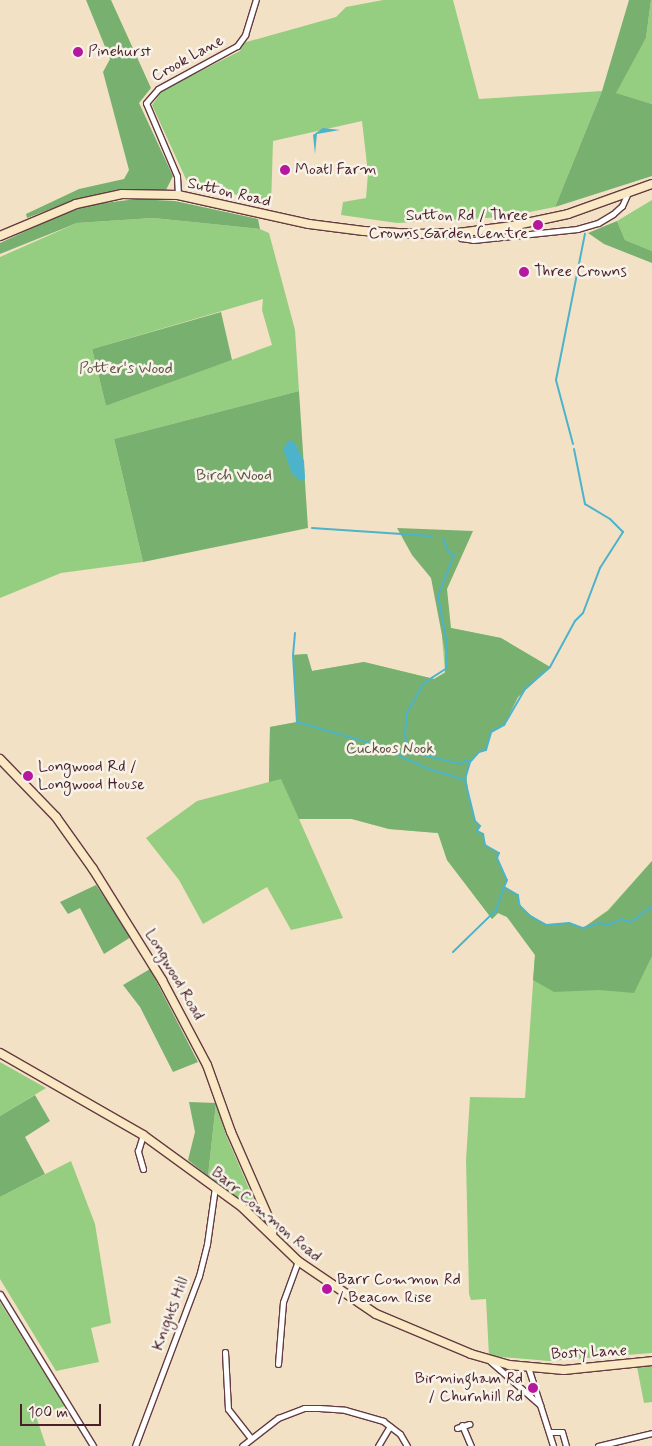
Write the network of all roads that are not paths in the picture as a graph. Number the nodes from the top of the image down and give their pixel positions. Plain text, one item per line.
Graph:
1 (256, 0) edge
2 (652, 184) edge
3 (627, 194) junction
4 (178, 196) junction
5 (458, 233) junction
6 (0, 236) edge
7 (0, 758) edge
8 (0, 1053) edge
9 (143, 1135) junction
10 (143, 1169) dead end
11 (214, 1187) junction
12 (272, 1234) junction
13 (298, 1261) junction
14 (0, 1294) edge
15 (225, 1352) dead end
16 (488, 1360) junction
17 (652, 1362) edge
18 (224, 1363) junction
19 (232, 1363) dead end
20 (278, 1364) dead end
21 (528, 1368) junction
22 (540, 1405) junction
23 (469, 1424) dead end
24 (390, 1426) junction
25 (549, 1432) junction
26 (652, 1433) edge
27 (251, 1438) junction
28 (626, 1439) junction
29 (93, 1446) edge
30 (135, 1446) edge
31 (242, 1446) edge
32 (378, 1446) edge
33 (407, 1446) edge
34 (471, 1446) edge
35 (553, 1446) edge
36 (566, 1446) edge
37 (598, 1446) edge
38 (627, 1446) edge

1 - 4 street, Crook Lane
2 - 3 main road, Sutton Road
3 - 5 main road, Sutton Road
3 - 5 street, Sutton Road
4 - 5 main road, Sutton Road
4 - 6 main road, Sutton Road
7 - 12 main road, Longwood Road
8 - 9 main road, Barr Common Road
9 - 10 street
9 - 11 main road, Barr Common Road
11 - 12 main road, Barr Common Road
11 - 30 street, Knights Hill
12 - 13 main road, Barr Common Road
13 - 16 main road, Barr Common Road
13 - 20 street
14 - 29 street
15 - 18 street
16 - 21 main road, Barr Common Road
16 - 22 street
17 - 21 main road, Bosty Lane
18 - 19 street
18 - 27 street
21 - 22 street
22 - 25 street
23 - 34 street
24 - 27 street
24 - 32 street
24 - 33 street
25 - 35 street
25 - 36 street
26 - 28 street
27 - 31 street
28 - 37 street
28 - 38 street

